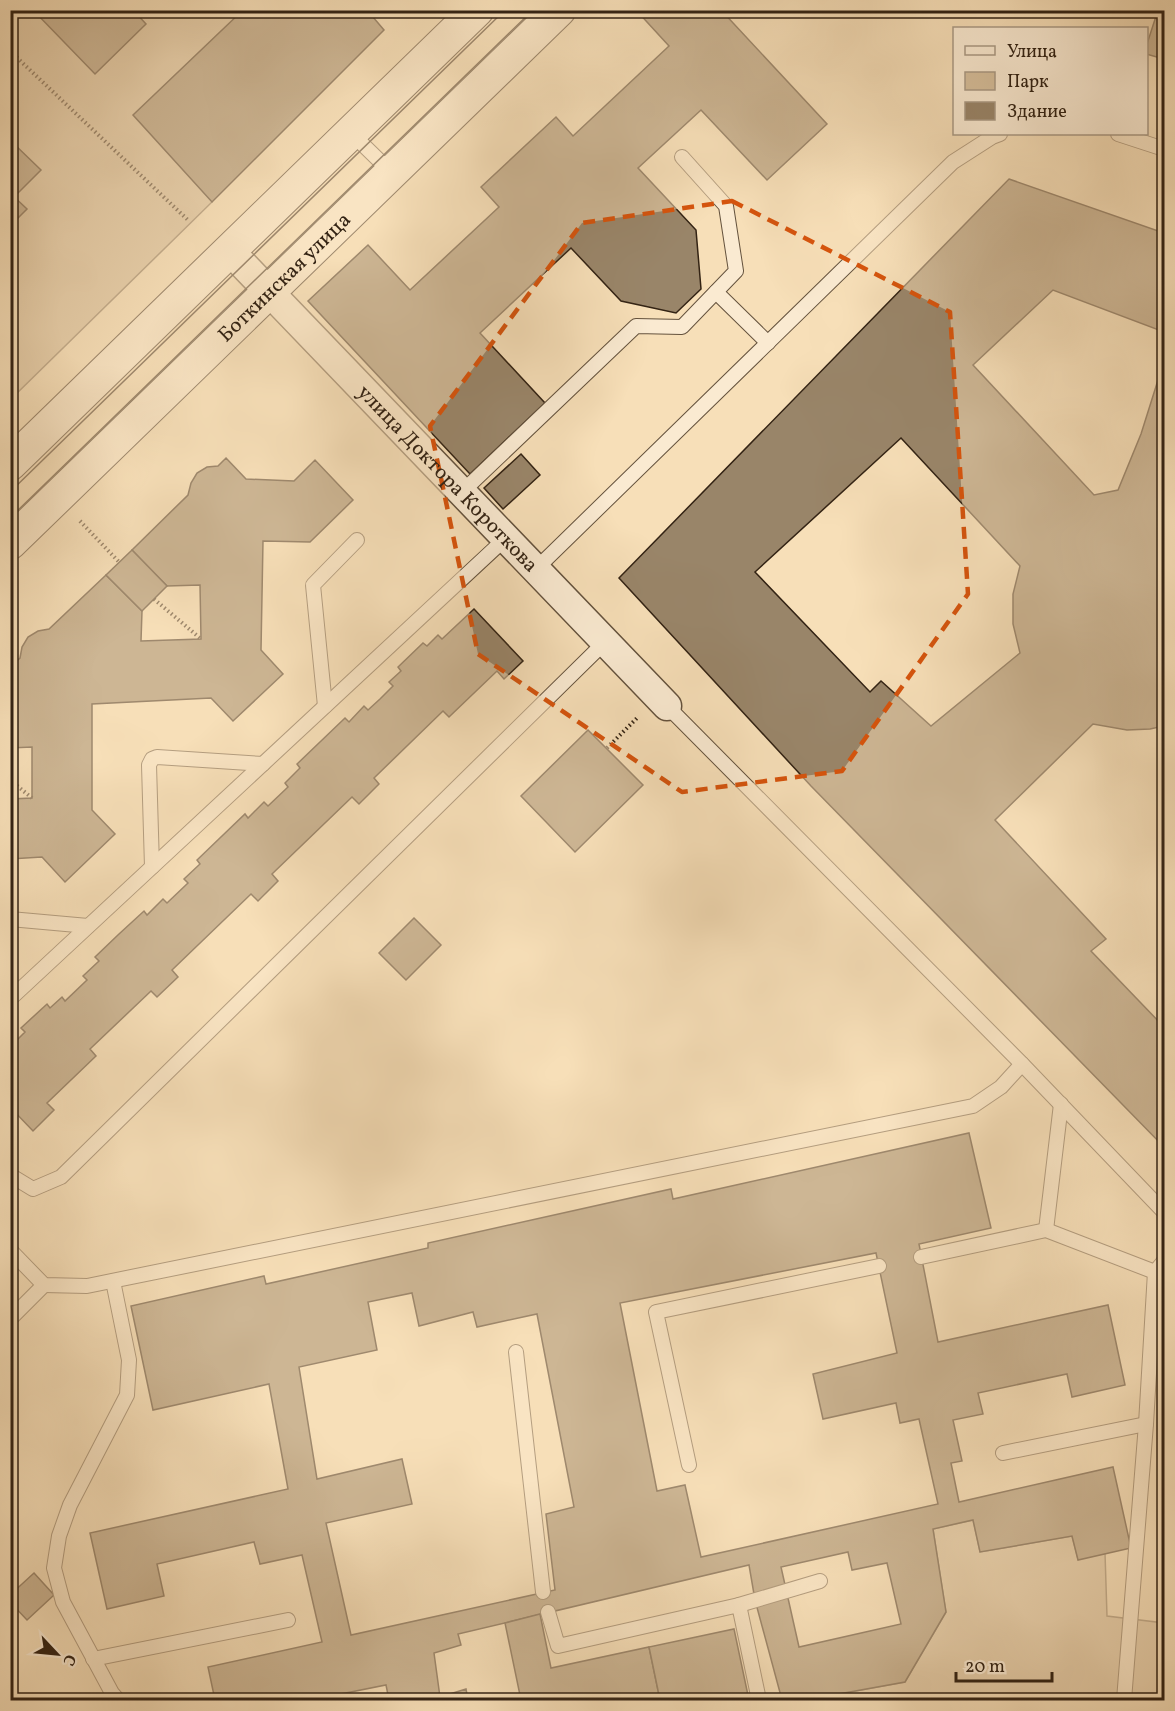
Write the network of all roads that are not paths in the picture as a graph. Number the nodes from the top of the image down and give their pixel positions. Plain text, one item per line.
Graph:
1 (477, 10) edge
2 (546, 15) edge
3 (351, 133) junction
4 (997, 135) edge
5 (1121, 135) edge
6 (1164, 149) edge
7 (682, 157) dead end
8 (392, 173) junction
9 (230, 251) junction
10 (270, 292) junction
11 (716, 292) junction
12 (768, 343) junction
13 (10, 464) edge
14 (462, 492) junction
15 (506, 538) junction
16 (357, 540) dead end
17 (10, 543) edge
18 (536, 569) junction
19 (605, 642) junction
20 (663, 701) joint
21 (325, 706) junction
22 (263, 764) junction
23 (152, 867) junction
24 (10, 919) edge
25 (88, 926) junction
26 (10, 999) edge
27 (1023, 1064) junction
28 (1061, 1104) junction
29 (10, 1175) edge
30 (1164, 1212) edge
31 (1046, 1230) junction
32 (10, 1250) edge
33 (921, 1257) dead end
34 (1164, 1261) edge
35 (879, 1266) dead end
36 (1155, 1272) junction
37 (113, 1281) junction
38 (44, 1285) junction
39 (10, 1319) edge
40 (516, 1352) dead end
41 (1146, 1424) junction
42 (1003, 1453) dead end
43 (689, 1465) dead end
44 (820, 1581) dead end
45 (543, 1593) dead end
46 (739, 1605) junction
47 (548, 1612) dead end
48 (288, 1620) dead end
49 (93, 1659) junction
50 (118, 1701) edge
51 (759, 1701) edge
52 (1124, 1701) edge

1 - 3 main road
2 - 8 main road, Боткинская улица
3 - 8 lane
3 - 9 main road
4 - 12 lane
5 - 6 lane
7 - 11 lane
8 - 10 main road, Боткинская улица
9 - 10 street, улица Доктора Короткова
9 - 13 main road
10 - 14 street, улица Доктора Короткова
10 - 17 main road, Боткинская улица
11 - 12 lane
11 - 14 lane
12 - 18 lane
14 - 15 street, улица Доктора Короткова
15 - 18 street, улица Доктора Короткова
15 - 21 lane
16 - 21 lane
18 - 19 street, улица Доктора Короткова
19 - 20 street, улица Доктора Короткова
19 - 29 lane
20 - 27 lane
21 - 22 lane
22 - 23 lane
22 - 23 lane
23 - 25 lane
24 - 25 lane
25 - 26 lane
27 - 28 lane
27 - 37 lane
28 - 30 lane
28 - 31 lane
31 - 33 lane
31 - 36 lane
32 - 38 lane
34 - 36 lane
35 - 43 lane
36 - 41 lane
37 - 38 lane
37 - 49 lane
38 - 39 lane
40 - 45 lane
41 - 42 lane
41 - 52 lane
44 - 46 lane
46 - 47 lane
46 - 51 lane
48 - 49 lane
49 - 50 lane

